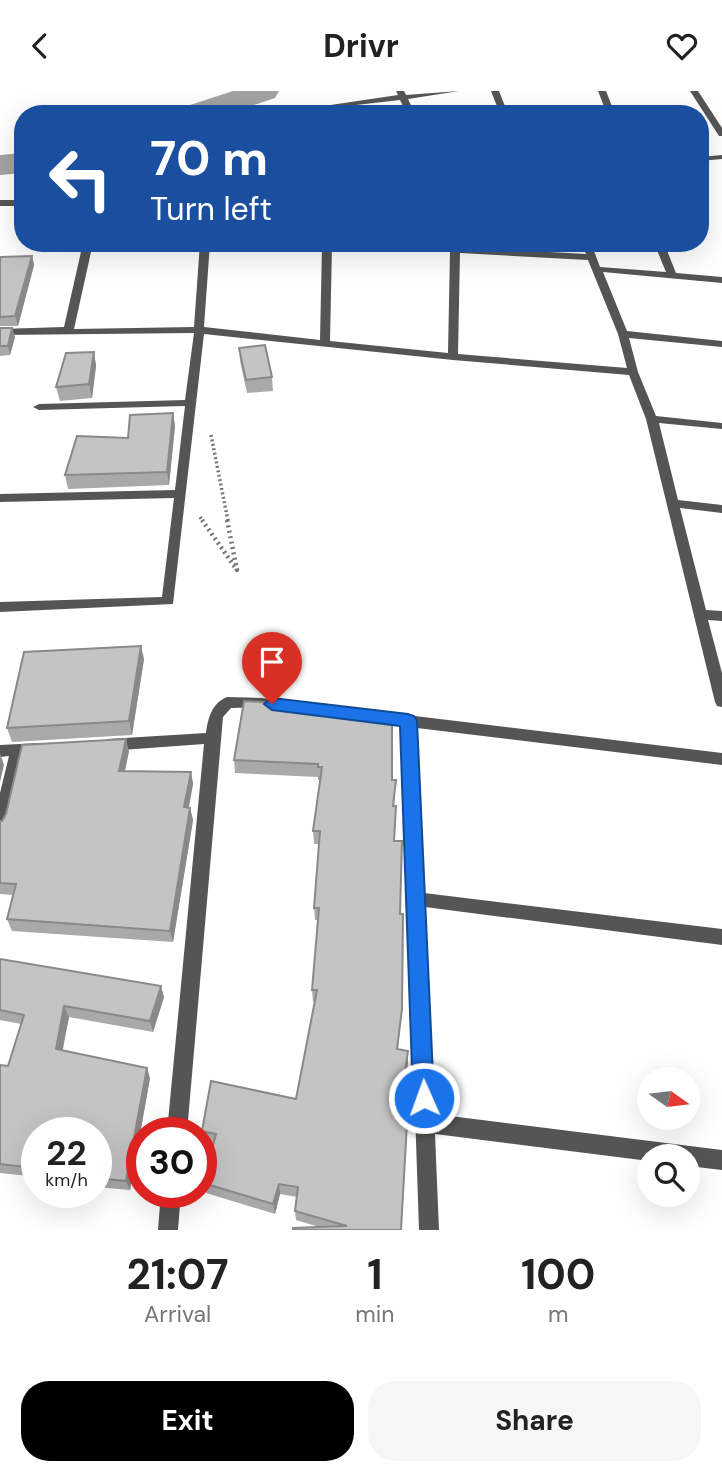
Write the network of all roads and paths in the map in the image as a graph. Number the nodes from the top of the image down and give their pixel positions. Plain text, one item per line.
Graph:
1 (455, 91) edge
2 (401, 94) edge
3 (333, 105) edge
4 (709, 114) edge
5 (722, 134) edge
6 (87, 252) edge
7 (204, 252) edge
8 (326, 252) edge
9 (455, 252) edge
10 (476, 252) edge
11 (589, 252) edge
12 (663, 252) edge
13 (593, 263) junction
14 (672, 276) junction
15 (722, 280) edge
16 (68, 330) junction
17 (199, 330) junction
18 (0, 332) edge
19 (623, 334) junction
20 (326, 344) junction
21 (722, 344) edge
22 (453, 357) junction
23 (634, 372) junction
24 (191, 403) junction
25 (39, 407) dead end
26 (652, 419) junction
27 (722, 426) edge
28 (209, 429) dead end
29 (181, 493) junction
30 (0, 498) edge
31 (673, 503) junction
32 (722, 509) edge
33 (198, 513) dead end
34 (0, 607) edge
35 (700, 614) junction
36 (722, 616) edge
37 (722, 702) edge
38 (408, 721) junction
39 (212, 739) junction
40 (87, 746) edge
41 (60, 748) edge
42 (18, 750) junction
43 (0, 751) edge
44 (722, 759) edge
45 (0, 825) edge
46 (416, 899) junction
47 (722, 937) edge
48 (178, 1117) edge
49 (425, 1123) junction
50 (722, 1160) edge
51 (170, 1208) edge
52 (168, 1230) edge
53 (429, 1230) edge

1 - 2 street
2 - 3 street
4 - 5 street
6 - 16 street
7 - 17 street
8 - 20 street
9 - 22 street
10 - 13 street
11 - 13 street
12 - 14 street
13 - 14 street
13 - 19 street
14 - 15 street
16 - 17 street
16 - 18 street
17 - 20 street
17 - 24 street
19 - 21 street
19 - 23 street
20 - 22 street
22 - 23 street
23 - 26 street
24 - 25 street
24 - 29 street
26 - 27 street
26 - 31 street
28 - 33 path
29 - 30 street
29 - 34 street
31 - 32 street
31 - 35 street
35 - 36 street
35 - 37 street
38 - 39 street
38 - 44 street
38 - 46 street
39 - 40 street
39 - 48 street
41 - 42 street
42 - 43 street
42 - 45 street
46 - 47 street
46 - 49 street
49 - 50 street
49 - 53 street
51 - 52 street

